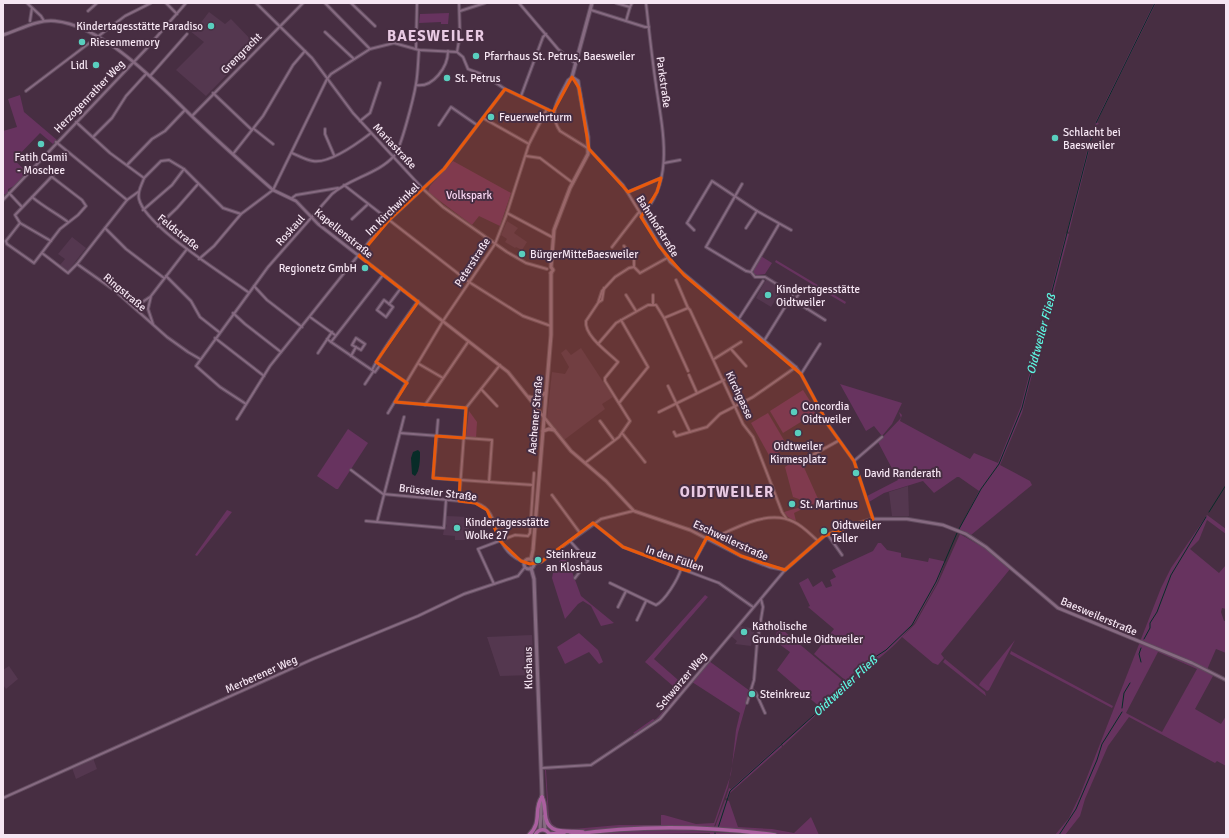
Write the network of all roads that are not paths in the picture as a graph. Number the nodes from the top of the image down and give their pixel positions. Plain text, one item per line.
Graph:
1 (27, 3) edge
2 (97, 3) edge
3 (151, 3) edge
4 (166, 3) edge
5 (186, 3) edge
6 (256, 3) edge
7 (303, 3) edge
8 (325, 3) edge
9 (351, 3) edge
10 (417, 3) edge
11 (459, 3) edge
12 (485, 3) edge
13 (592, 3) edge
14 (616, 3) edge
15 (632, 3) edge
16 (646, 3) edge
17 (143, 4) edge
18 (521, 4) edge
19 (630, 7) junction
20 (32, 8) junction
21 (590, 10) junction
22 (88, 11) dead end
23 (460, 11) junction
24 (178, 14) junction
25 (30, 21) dead end
26 (44, 21) junction
27 (626, 21) junction
28 (375, 26) dead end
29 (280, 27) junction
30 (649, 27) junction
31 (326, 32) dead end
32 (187, 34) dead end
33 (546, 34) junction
34 (3, 35) edge
35 (99, 37) junction
36 (370, 49) junction
37 (417, 50) junction
38 (305, 51) junction
39 (448, 51) junction
40 (457, 52) junction
41 (354, 59) junction
42 (133, 62) junction
43 (574, 64) junction
44 (146, 74) junction
45 (150, 77) junction
46 (572, 77) junction
47 (328, 78) junction
48 (380, 83) dead end
49 (416, 85) junction
50 (505, 89) junction
51 (26, 91) dead end
52 (213, 93) junction
53 (521, 96) junction
54 (547, 109) junction
55 (185, 110) junction
56 (553, 112) junction
57 (192, 116) junction
58 (483, 118) junction
59 (360, 121) junction
60 (76, 122) junction
61 (439, 125) dead end
62 (477, 125) junction
63 (325, 129) dead end
64 (253, 130) junction
65 (371, 133) junction
66 (92, 137) junction
67 (56, 142) junction
68 (273, 144) dead end
69 (529, 144) junction
70 (589, 149) junction
71 (292, 153) junction
72 (233, 154) junction
73 (334, 155) junction
74 (526, 156) junction
75 (394, 157) junction
76 (680, 160) dead end
77 (664, 162) junction
78 (127, 165) junction
79 (184, 169) junction
80 (58, 170) dead end
81 (52, 178) junction
82 (144, 178) junction
83 (662, 178) junction
84 (573, 183) junction
85 (198, 184) junction
86 (742, 184) dead end
87 (344, 185) junction
88 (338, 188) junction
89 (423, 189) junction
90 (273, 190) junction
91 (138, 192) junction
92 (628, 192) junction
93 (9, 194) junction
94 (32, 197) junction
95 (735, 197) junction
96 (292, 198) junction
97 (3, 200) edge
98 (127, 200) junction
99 (367, 205) junction
100 (23, 207) junction
101 (143, 210) junction
102 (757, 211) junction
103 (639, 212) junction
104 (507, 213) junction
105 (242, 214) junction
106 (641, 216) junction
107 (311, 218) junction
108 (352, 219) dead end
109 (389, 220) junction
110 (68, 222) junction
111 (20, 223) junction
112 (779, 224) junction
113 (158, 226) junction
114 (105, 228) junction
115 (746, 228) dead end
116 (694, 230) dead end
117 (791, 230) dead end
118 (552, 237) junction
119 (51, 241) junction
120 (495, 244) junction
121 (624, 246) dead end
122 (612, 247) dead end
123 (187, 249) junction
124 (42, 253) junction
125 (359, 256) junction
126 (667, 258) junction
127 (199, 259) junction
128 (77, 264) junction
129 (551, 267) junction
130 (634, 267) junction
131 (547, 269) junction
132 (550, 272) junction
133 (751, 272) junction
134 (383, 275) junction
135 (165, 277) junction
136 (676, 280) dead end
137 (763, 281) dead end
138 (468, 282) junction
139 (254, 286) junction
140 (400, 288) junction
141 (803, 288) dead end
142 (248, 292) junction
143 (626, 294) dead end
144 (653, 295) dead end
145 (815, 295) dead end
146 (151, 296) junction
147 (790, 298) junction
148 (794, 301) junction
149 (418, 302) junction
150 (129, 303) junction
151 (389, 304) junction
152 (653, 304) junction
153 (688, 308) junction
154 (807, 309) junction
155 (636, 311) junction
156 (233, 313) junction
157 (310, 317) junction
158 (664, 318) junction
159 (621, 320) junction
160 (738, 320) junction
161 (825, 320) dead end
162 (443, 321) junction
163 (153, 324) junction
164 (551, 326) junction
165 (302, 327) junction
166 (219, 332) junction
167 (332, 332) junction
168 (335, 335) junction
169 (215, 338) junction
170 (327, 339) junction
171 (331, 342) junction
172 (468, 342) junction
173 (741, 342) dead end
174 (764, 342) junction
175 (598, 344) junction
176 (820, 344) dead end
177 (356, 347) junction
178 (731, 349) junction
179 (281, 352) junction
180 (318, 353) dead end
181 (351, 356) junction
182 (200, 359) junction
183 (714, 359) junction
184 (376, 362) junction
185 (419, 364) junction
186 (380, 365) junction
187 (500, 366) junction
188 (746, 366) dead end
189 (796, 367) junction
190 (373, 371) junction
191 (688, 371) dead end
192 (802, 374) junction
193 (689, 375) dead end
194 (264, 376) junction
195 (443, 378) junction
196 (724, 380) junction
197 (406, 383) junction
198 (365, 384) dead end
199 (668, 386) dead end
200 (481, 389) junction
201 (546, 390) junction
202 (697, 393) junction
203 (529, 397) junction
204 (395, 402) junction
205 (676, 402) junction
206 (619, 403) junction
207 (246, 404) junction
208 (425, 405) junction
209 (497, 406) dead end
210 (736, 406) junction
211 (466, 408) junction
212 (658, 412) dead end
213 (388, 413) dead end
214 (404, 417) dead end
215 (544, 417) junction
216 (237, 419) dead end
217 (438, 420) dead end
218 (600, 422) dead end
219 (554, 430) junction
220 (543, 431) junction
221 (400, 432) junction
222 (674, 432) dead end
223 (690, 432) junction
224 (622, 433) junction
225 (436, 436) junction
226 (882, 437) dead end
227 (464, 438) junction
228 (614, 440) junction
229 (838, 441) junction
230 (854, 461) junction
231 (585, 462) junction
232 (645, 462) dead end
233 (800, 462) dead end
234 (351, 470) dead end
235 (534, 473) dead end
236 (460, 480) junction
237 (489, 482) junction
238 (533, 485) junction
239 (383, 494) junction
240 (552, 495) dead end
241 (446, 500) junction
242 (459, 501) junction
243 (634, 511) junction
244 (786, 518) junction
245 (873, 519) junction
246 (366, 521) dead end
247 (377, 522) junction
248 (593, 523) junction
249 (580, 533) junction
250 (828, 534) junction
251 (707, 537) junction
252 (712, 540) junction
253 (500, 541) junction
254 (570, 541) junction
255 (818, 542) junction
256 (842, 555) dead end
257 (531, 559) junction
258 (524, 562) junction
259 (534, 564) junction
260 (525, 567) junction
261 (680, 569) junction
262 (532, 570) junction
263 (785, 570) junction
264 (689, 571) junction
265 (575, 578) dead end
266 (610, 583) dead end
267 (494, 584) junction
268 (626, 591) junction
269 (761, 598) junction
270 (646, 601) junction
271 (618, 607) dead end
272 (753, 607) junction
273 (637, 620) dead end
274 (1226, 680) edge
275 (752, 690) junction
276 (747, 703) dead end
277 (766, 713) dead end
278 (541, 768) junction
279 (542, 797) junction
280 (3, 798) edge
281 (543, 830) junction
282 (585, 834) edge
283 (529, 835) edge
284 (535, 835) edge
285 (550, 835) edge
286 (570, 835) edge
287 (775, 835) edge

1 - 20 street
2 - 22 street
3 - 17 street
4 - 24 street
5 - 24 street, Herzogenrather Weg
6 - 29 street, Mariastraße
7 - 29 street, Grengracht
8 - 36 street
9 - 28 street
10 - 37 street
11 - 23 street
12 - 23 street
13 - 21 main road
14 - 19 street
15 - 19 street
16 - 30 street, Parkstraße
17 - 35 street
18 - 33 street
19 - 27 street
20 - 25 street
20 - 26 street
21 - 27 street
21 - 43 main road
23 - 40 street
24 - 42 street, Herzogenrather Weg
26 - 34 street
26 - 35 street, Kapellenstraße
27 - 30 street
29 - 38 street, Mariastraße
29 - 52 street, Grengracht
30 - 77 street, Parkstraße
31 - 41 street
32 - 45 street
33 - 43 street
33 - 53 street
35 - 42 street, Kapellenstraße
35 - 51 street
36 - 37 street
36 - 41 street
37 - 39 street
37 - 49 street
38 - 47 street, Mariastraße
38 - 64 street
39 - 40 street
39 - 49 street
40 - 50 street
41 - 47 street
42 - 44 street, Kapellenstraße
42 - 60 street, Herzogenrather Weg
43 - 46 main road
44 - 45 street, Kapellenstraße
44 - 66 street
45 - 55 street, Kapellenstraße
46 - 56 street
46 - 70 main road
47 - 59 street, Mariastraße
47 - 71 street
48 - 59 street
49 - 75 street
50 - 53 street
50 - 58 street, Im Kirchwinkel
52 - 57 street, Grengracht
52 - 64 street
53 - 54 street
54 - 56 street
54 - 69 street, Peterstraße
55 - 57 street, Kapellenstraße
55 - 78 street
56 - 70 street, Bahnhofstraße
57 - 72 street, Kapellenstraße
58 - 62 street, Im Kirchwinkel
58 - 69 street
59 - 65 street, Mariastraße
60 - 66 street
60 - 67 street, Herzogenrather Weg
61 - 62 street
62 - 89 street, Im Kirchwinkel
63 - 73 street
64 - 68 street
64 - 72 street
65 - 73 street
65 - 75 street, Mariastraße
66 - 78 street
67 - 93 street, Herzogenrather Weg
67 - 98 street
69 - 74 street, Peterstraße
70 - 84 main road
70 - 92 street, Bahnhofstraße
71 - 73 street
71 - 90 street
72 - 90 street, Kapellenstraße
74 - 84 street
74 - 104 street, Peterstraße
75 - 87 street, Roskaul
75 - 89 street, Mariastraße
76 - 77 street
77 - 83 street, Parkstraße
78 - 82 street
79 - 82 street
79 - 85 street
79 - 101 street
80 - 81 street
81 - 94 street
81 - 110 street
82 - 91 street
83 - 92 street
83 - 106 street, Parkstraße
84 - 118 main road
85 - 105 street
85 - 113 street
86 - 95 street
87 - 88 street, Roskaul
87 - 99 street
88 - 96 street
88 - 107 street, Roskaul
89 - 109 street, Im Kirchwinkel
89 - 120 street, Mariastraße
90 - 96 street, Kapellenstraße
90 - 105 street
91 - 98 street
91 - 101 street, Feldstraße
92 - 103 street, Bahnhofstraße
93 - 97 street, Herzogenrather Weg
93 - 100 street
94 - 100 street
94 - 110 street
95 - 102 street
95 - 116 street
95 - 133 street
96 - 107 street, Kapellenstraße
98 - 114 street
99 - 108 street
99 - 109 street
100 - 111 street
101 - 113 street, Feldstraße
102 - 112 street
102 - 115 street
103 - 106 street, Bahnhofstraße
103 - 122 street
104 - 118 street
104 - 120 street, Peterstraße
105 - 127 street
106 - 126 street, Bahnhofstraße
107 - 125 street, Kapellenstraße
107 - 139 street, Roskaul
109 - 125 street, Im Kirchwinkel
109 - 138 street
110 - 119 street
111 - 119 street
111 - 124 street
112 - 117 street
112 - 133 street
113 - 123 street, Feldstraße
114 - 128 street
114 - 135 street
118 - 129 main road
119 - 124 street
120 - 131 street, Mariastraße
120 - 138 street, Peterstraße
121 - 130 street
123 - 127 street, Feldstraße
123 - 135 street
124 - 128 street
125 - 134 street, Kapellenstraße
125 - 157 street, Im Kirchwinkel
126 - 130 street
126 - 160 street, Bahnhofstraße
127 - 142 street, Feldstraße
128 - 150 street, Ringstraße
129 - 131 main road
129 - 132 main road, Aachener Straße
130 - 175 street
131 - 132 main road
132 - 164 main road, Aachener Straße
133 - 147 street
134 - 140 street, Kapellenstraße
134 - 168 street
135 - 146 street
135 - 166 street
136 - 153 street, Kirchgasse
137 - 160 street
138 - 162 street, Peterstraße
138 - 164 street
139 - 142 street, Roskaul
139 - 165 street
140 - 149 street, Kapellenstraße
140 - 151 street
141 - 148 street
142 - 156 street, Roskaul
143 - 155 street
144 - 152 street
145 - 154 street
146 - 150 street
146 - 163 street
147 - 148 street
147 - 174 street
148 - 154 street
149 - 162 street, Kapellenstraße
149 - 184 street
150 - 163 street, Ringstraße
151 - 151 street
152 - 155 street
152 - 158 street
153 - 158 street
153 - 183 street, Kirchgasse
154 - 161 street
155 - 159 street
156 - 166 street, Roskaul
156 - 179 street
157 - 165 street, Im Kirchwinkel
157 - 167 street
158 - 191 street
159 - 175 street
159 - 206 street
160 - 174 street, Bahnhofstraße
162 - 172 street, Kapellenstraße
162 - 185 street, Peterstraße
163 - 182 street, Ringstraße
164 - 201 main road, Aachener Straße
165 - 179 street, Im Kirchwinkel
166 - 169 street, Roskaul
167 - 168 street
167 - 170 street
168 - 171 street
169 - 182 street, Roskaul
169 - 194 street
170 - 171 street
170 - 180 street
171 - 181 street
172 - 187 street, Kapellenstraße
172 - 195 street
173 - 178 street
174 - 189 street, Bahnhofstraße
175 - 206 street
176 - 192 street
177 - 177 street
177 - 181 street
178 - 183 street
178 - 188 street
179 - 194 street, Im Kirchwinkel
181 - 190 street
182 - 207 street, Roskaul
183 - 196 street, Kirchgasse
184 - 186 street
184 - 190 street
185 - 195 street
185 - 197 street, Peterstraße
186 - 190 street
186 - 197 street
187 - 200 street
187 - 203 street, Kapellenstraße
189 - 192 street, Bahnhofstraße
189 - 210 street
190 - 198 street
192 - 229 street, Bahnhofstraße
193 - 202 street
194 - 207 street, Im Kirchwinkel
195 - 208 street
196 - 202 street
196 - 210 street, Kirchgasse
197 - 204 street, Peterstraße
199 - 205 street
200 - 209 street
200 - 211 street
201 - 203 main road
201 - 215 main road, Aachener Straße
202 - 205 street
203 - 215 street, Kapellenstraße
204 - 208 street
204 - 213 street, Peterstraße
205 - 212 street
205 - 223 street
206 - 224 street
207 - 216 street, Im Kirchwinkel
208 - 211 street
210 - 223 street
210 - 244 street, Kirchgasse
211 - 227 street
214 - 221 street
215 - 219 street, Eschweilerstraße
215 - 220 main road, Aachener Straße
217 - 225 street
218 - 228 street
219 - 220 main road
219 - 231 street, Eschweilerstraße
220 - 257 main road, Aachener Straße
221 - 225 street
221 - 239 street
222 - 223 street
224 - 228 street
224 - 232 street
225 - 227 street
225 - 236 street
226 - 230 street
227 - 236 street
227 - 237 street
228 - 231 street
229 - 230 street, Bahnhofstraße
229 - 233 street
230 - 245 street, Bahnhofstraße
231 - 243 street, Eschweilerstraße
234 - 239 street, Brüsseler Straße
235 - 238 street
236 - 237 street
236 - 242 street
237 - 238 street
238 - 253 street
239 - 241 street, Brüsseler Straße
239 - 247 street
240 - 249 street
241 - 242 street, Brüsseler Straße
241 - 247 street
242 - 253 street, Brüsseler Straße
243 - 248 street
243 - 251 street, Eschweilerstraße
244 - 252 street
244 - 255 street
245 - 250 street
245 - 274 street, Baesweilerstraße
246 - 247 street
248 - 249 street
248 - 261 street, In den Füllen
249 - 254 street
250 - 255 street
250 - 256 street
251 - 252 street, Eschweilerstraße
251 - 264 street
252 - 263 street, Eschweilerstraße
253 - 258 street, Brüsseler Straße
253 - 267 street
254 - 259 street
254 - 265 street
255 - 263 street
257 - 258 main road
257 - 259 main road
258 - 260 main road
259 - 262 main road
260 - 262 main road
260 - 267 street, Merberener Weg
261 - 264 street, In den Füllen
261 - 270 street
262 - 278 main road, Kloshaus
263 - 269 street, Schwarzer Weg
264 - 272 street, In den Füllen
266 - 268 street
267 - 280 street, Merberener Weg
268 - 270 street
268 - 271 street
269 - 272 street, Schwarzer Weg
269 - 275 street
270 - 273 street
272 - 278 street, Schwarzer Weg
275 - 276 street
275 - 277 street
278 - 279 main road, Kloshaus
279 - 281 main road, Kloshaus
279 - 282 main road
279 - 283 main road
281 - 284 main road
281 - 285 main road
282 - 285 main road
282 - 286 main road
282 - 287 main road

